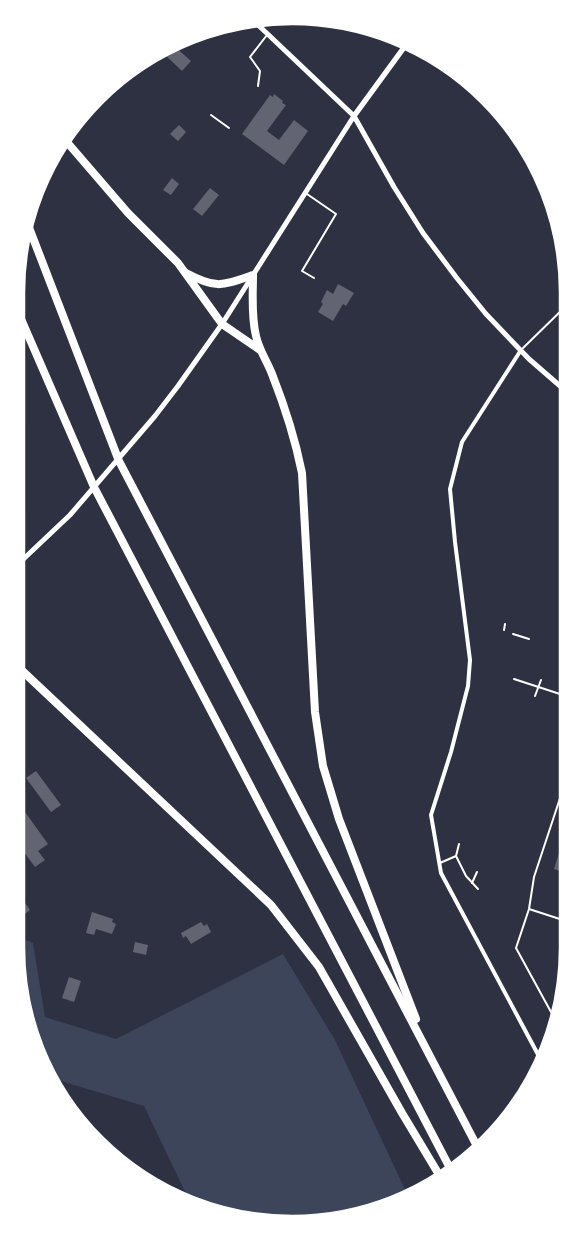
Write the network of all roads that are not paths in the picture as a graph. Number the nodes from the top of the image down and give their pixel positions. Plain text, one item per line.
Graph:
1 (259, 26) edge
2 (267, 34) junction
3 (404, 48) edge
4 (258, 86) dead end
5 (211, 115) dead end
6 (354, 116) junction
7 (229, 128) dead end
8 (68, 144) edge
9 (305, 192) junction
10 (31, 233) edge
11 (186, 273) junction
12 (253, 275) junction
13 (314, 278) dead end
14 (560, 312) edge
15 (222, 324) junction
16 (24, 326) edge
17 (260, 350) junction
18 (521, 350) junction
19 (560, 386) edge
20 (24, 558) edge
21 (505, 624) dead end
22 (504, 630) dead end
23 (513, 634) dead end
24 (529, 639) dead end
25 (24, 672) edge
26 (514, 679) dead end
27 (541, 680) dead end
28 (538, 687) junction
29 (560, 694) edge
30 (535, 696) dead end
31 (560, 798) edge
32 (459, 844) dead end
33 (456, 856) junction
34 (439, 864) junction
35 (477, 872) dead end
36 (472, 883) junction
37 (478, 889) dead end
38 (528, 908) junction
39 (560, 919) edge
40 (552, 1013) edge
41 (429, 1054) junction
42 (538, 1055) edge
43 (476, 1144) edge
44 (449, 1166) edge
45 (438, 1173) edge

1 - 2 street
2 - 4 lane
2 - 6 street
3 - 6 main road
5 - 7 lane
6 - 9 street
6 - 18 street
8 - 11 highway
9 - 12 street
9 - 13 lane
10 - 41 highway
11 - 12 highway
11 - 15 highway
12 - 15 street
12 - 17 highway
14 - 18 lane
15 - 17 highway
15 - 20 street
16 - 44 highway
17 - 41 highway
18 - 19 street
18 - 34 street
21 - 22 lane
23 - 24 lane
25 - 45 highway
26 - 28 lane
27 - 28 lane
28 - 29 lane
28 - 30 lane
31 - 38 lane
32 - 33 lane
33 - 34 lane
33 - 36 lane
34 - 42 street
35 - 36 lane
36 - 37 lane
38 - 39 lane
38 - 40 lane
41 - 43 highway

